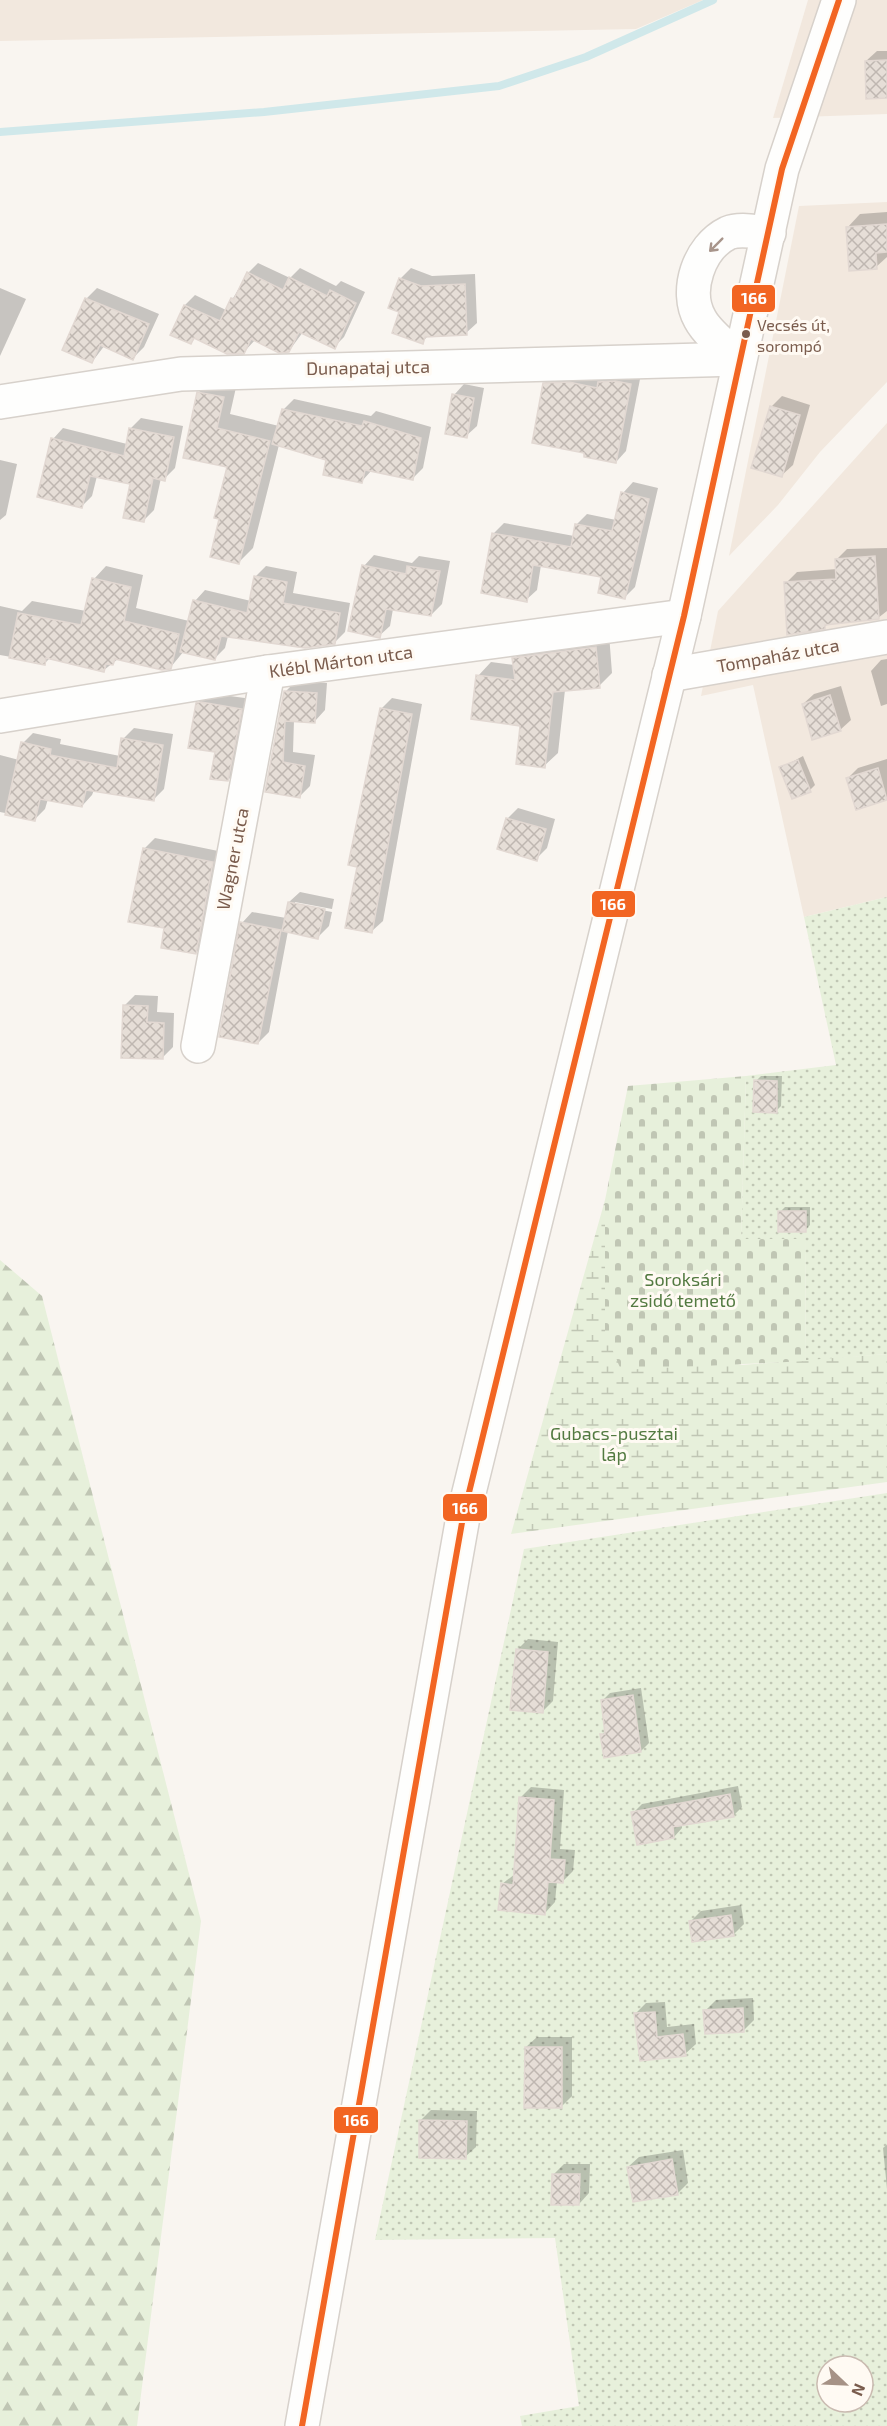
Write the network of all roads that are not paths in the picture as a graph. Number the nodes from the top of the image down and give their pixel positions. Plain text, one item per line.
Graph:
1 (839, 0) edge
2 (769, 233) junction
3 (739, 359) junction
4 (0, 402) edge
5 (684, 616) junction
6 (887, 637) edge
7 (268, 672) junction
8 (669, 675) junction
9 (0, 716) edge
10 (198, 1046) dead end
11 (302, 2426) edge

1 - 2 street
2 - 3 street
2 -> 3 street
3 - 4 street, Dunapataj utca
3 - 5 street
5 - 7 street, Klébl Márton utca
5 - 8 street
6 - 8 street, Tompaház utca
7 - 9 street, Klébl Márton utca
7 - 10 street, Wagner utca
8 - 11 street

